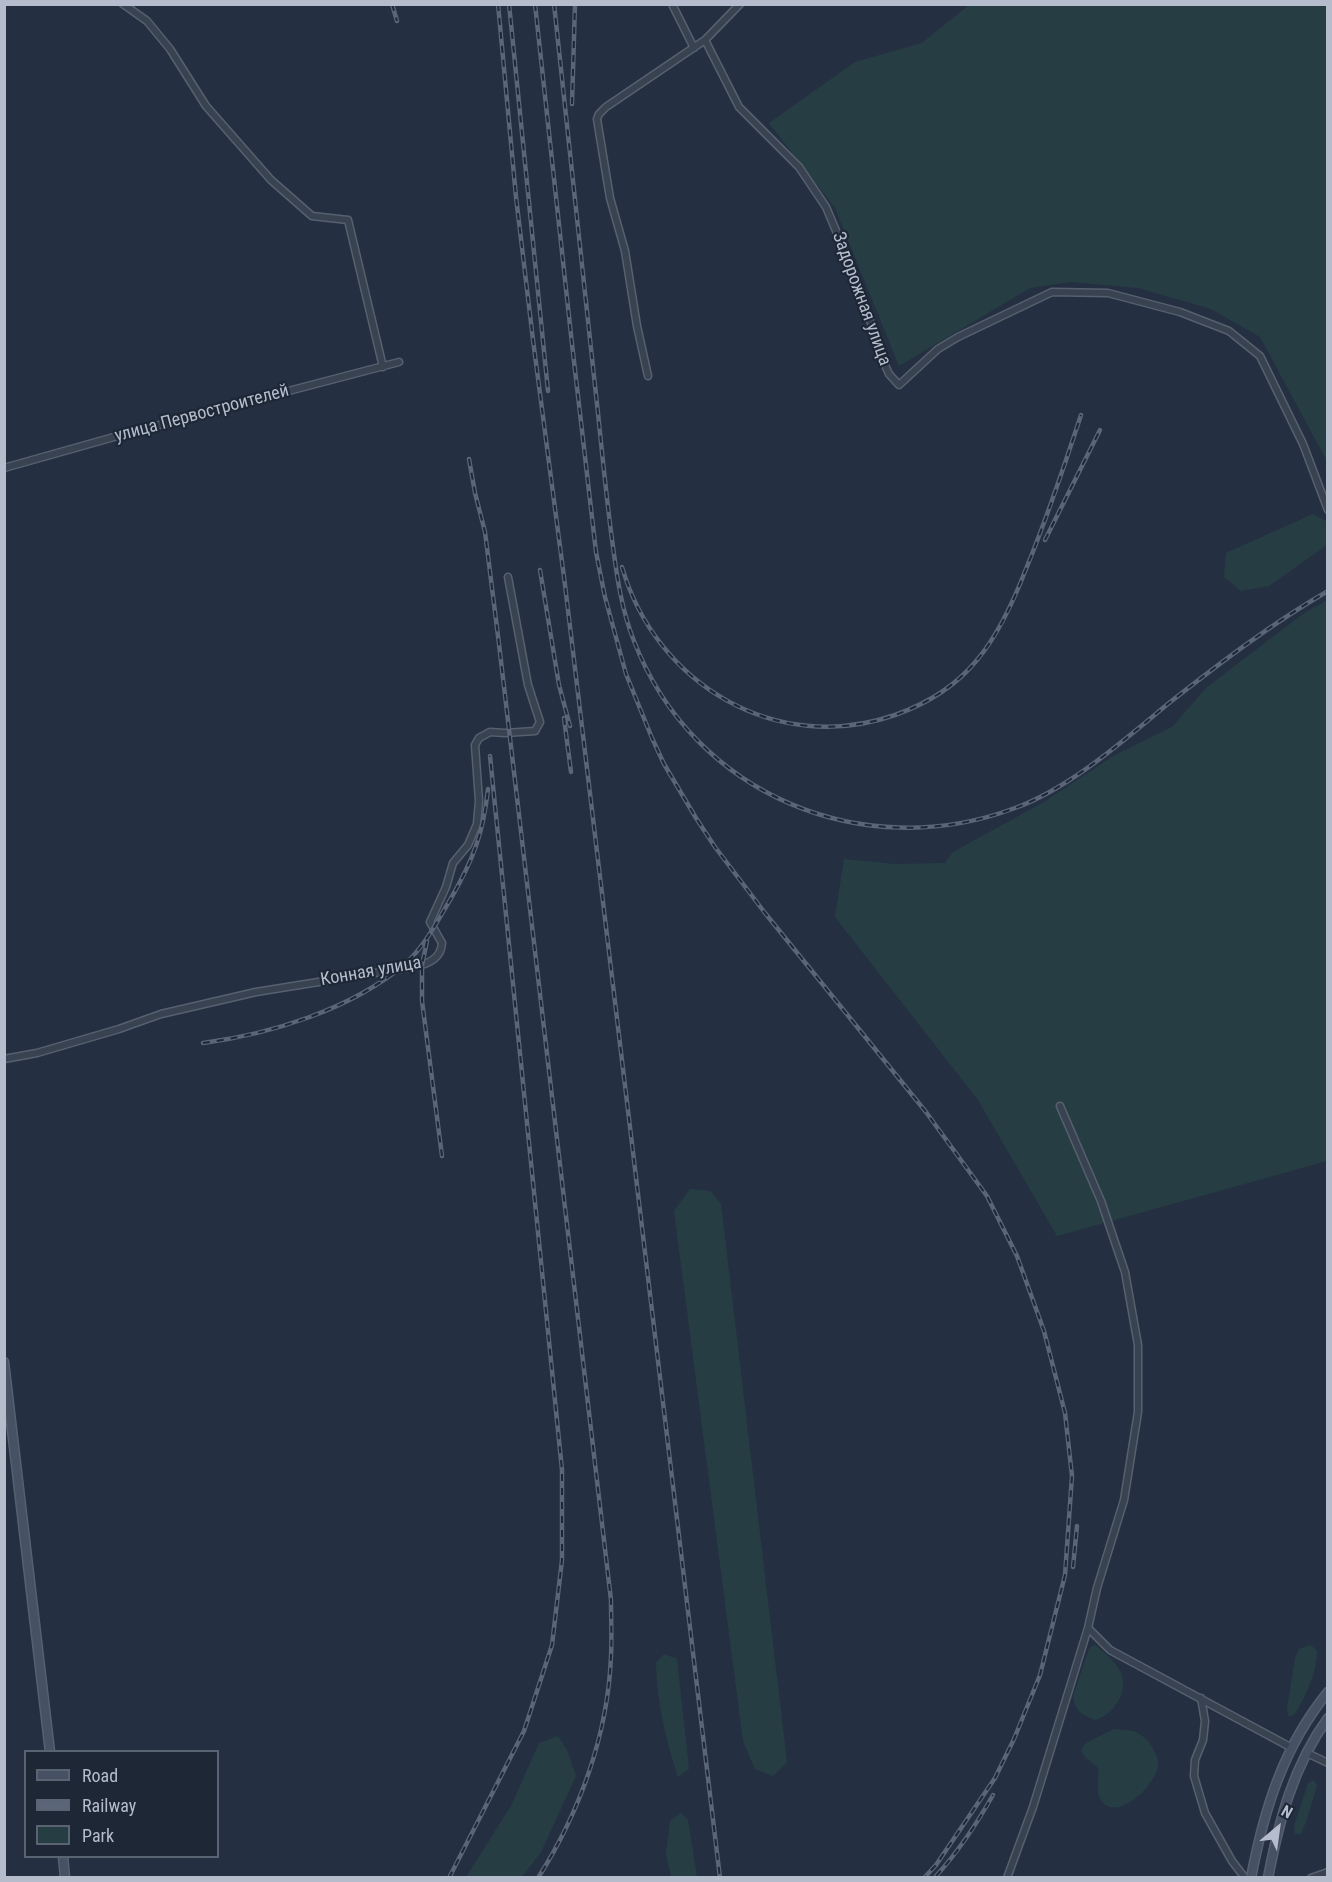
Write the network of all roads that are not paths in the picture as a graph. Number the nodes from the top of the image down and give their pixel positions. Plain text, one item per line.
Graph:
1 (123, 4) edge
2 (672, 4) edge
3 (740, 4) edge
4 (705, 40) junction
5 (694, 48) junction
6 (399, 362) dead end
7 (383, 367) junction
8 (648, 376) dead end
9 (4, 468) edge
10 (1328, 510) edge
11 (508, 577) dead end
12 (4, 1059) edge
13 (1060, 1106) dead end
14 (4, 1362) edge
15 (1088, 1628) junction
16 (1328, 1692) edge
17 (1201, 1698) junction
18 (1328, 1718) edge
19 (1292, 1748) junction
20 (50, 1750) edge
21 (1307, 1753) junction
22 (1328, 1763) edge
23 (63, 1858) edge
24 (1328, 1872) edge
25 (65, 1878) edge
26 (1007, 1878) edge
27 (1245, 1878) edge
28 (1251, 1878) edge
29 (1268, 1878) edge
30 (1311, 1878) edge

1 - 7 street
2 - 5 street
3 - 4 street
4 - 5 street
4 - 10 street, Задорожная улица
5 - 8 street
6 - 7 street, улица Первостроителей
7 - 9 street, улица Первостроителей
11 - 12 street, Конная улица
13 - 15 street
14 - 20 street
15 - 17 street
15 - 26 street
16 - 19 street
17 - 19 street
17 - 27 street
18 - 21 street
19 - 28 street
21 - 22 street
21 - 29 street
23 - 25 street
24 - 30 street

